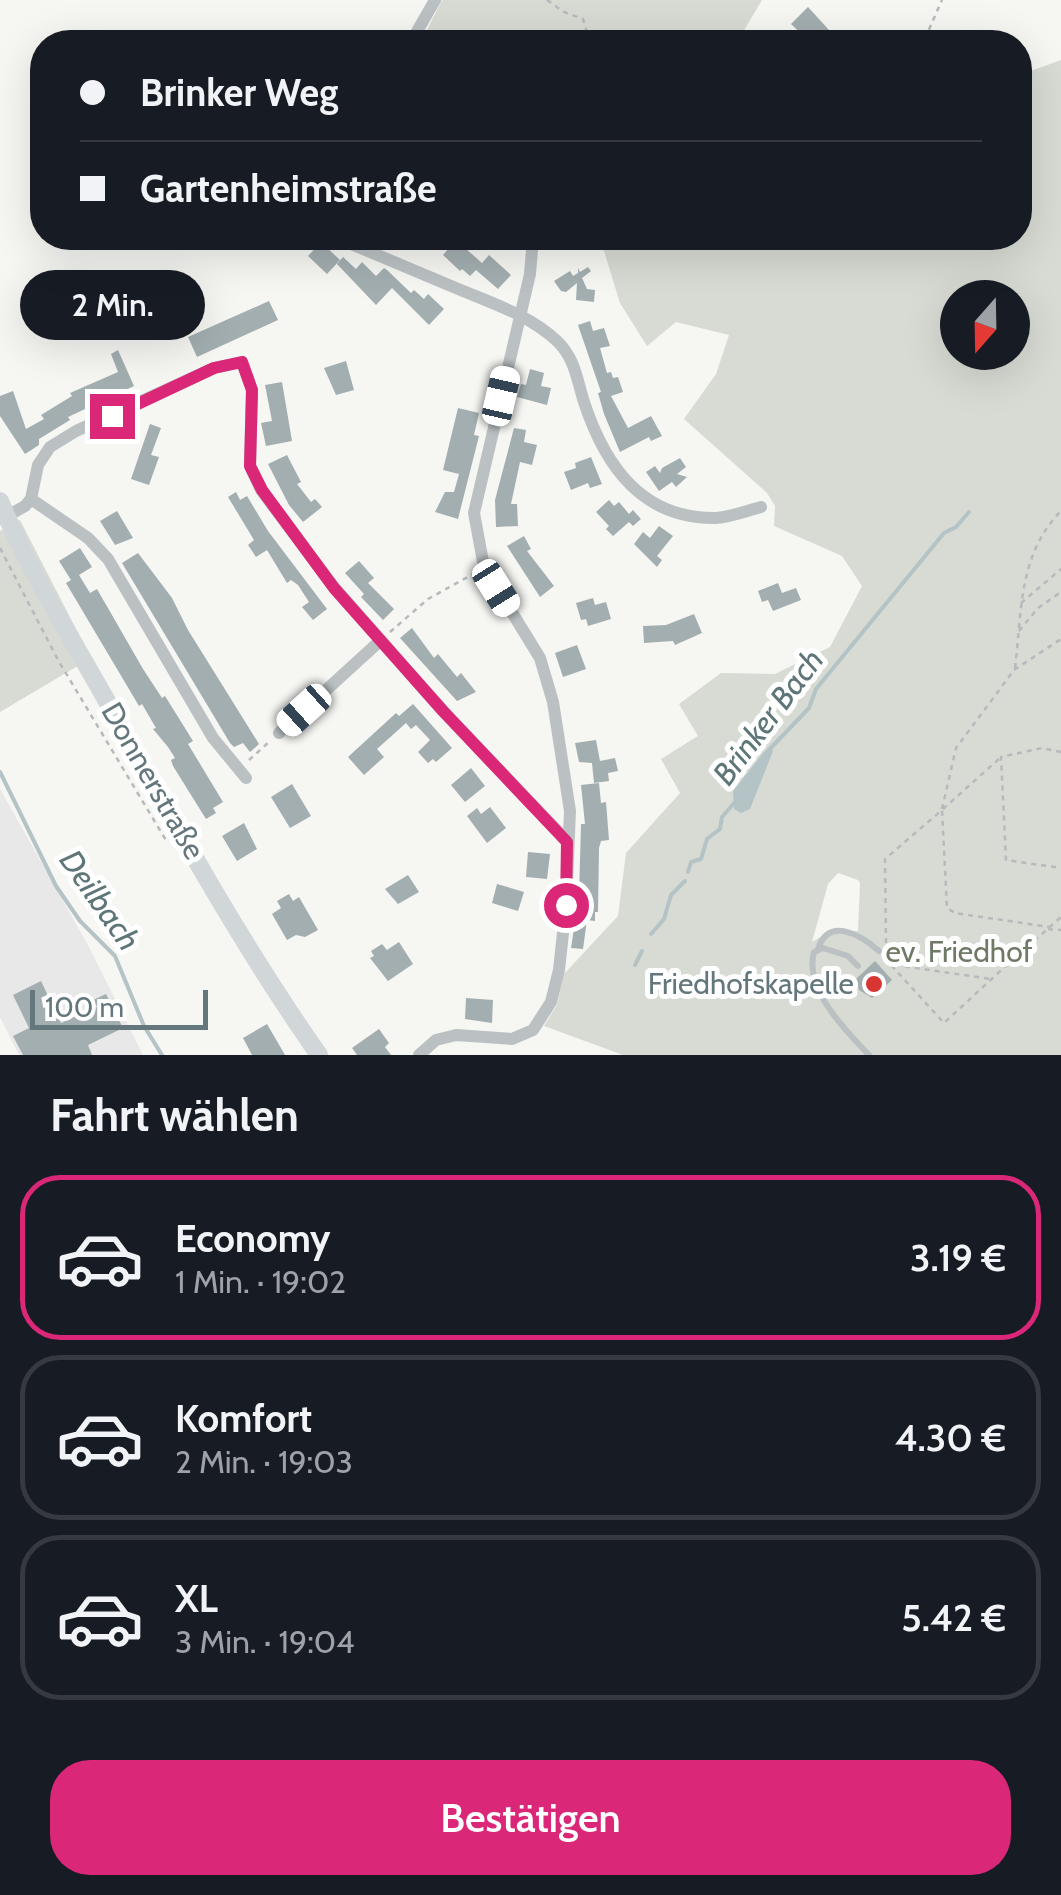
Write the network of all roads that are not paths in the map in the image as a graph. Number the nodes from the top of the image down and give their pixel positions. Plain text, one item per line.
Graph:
1 (435, 0) edge
2 (418, 30) edge
3 (365, 250) edge
4 (532, 250) edge
5 (519, 316) junction
6 (31, 499) junction
7 (760, 507) dead end
8 (2, 512) edge
9 (381, 640) junction
10 (279, 733) road end
11 (242, 774) road end
12 (567, 842) junction
13 (818, 948) junction
14 (879, 952) road end
15 (858, 966) dead end
16 (319, 1055) edge
17 (419, 1055) edge
18 (869, 1055) edge

1 - 2 street
3 - 5 street
4 - 5 street
5 - 7 street
5 - 12 street
6 - 8 street
6 - 9 street
6 - 11 street
8 - 16 main road, Donnerstraße
9 - 10 street
9 - 12 street
12 - 17 street
13 - 14 lane
13 - 15 lane
13 - 18 lane

